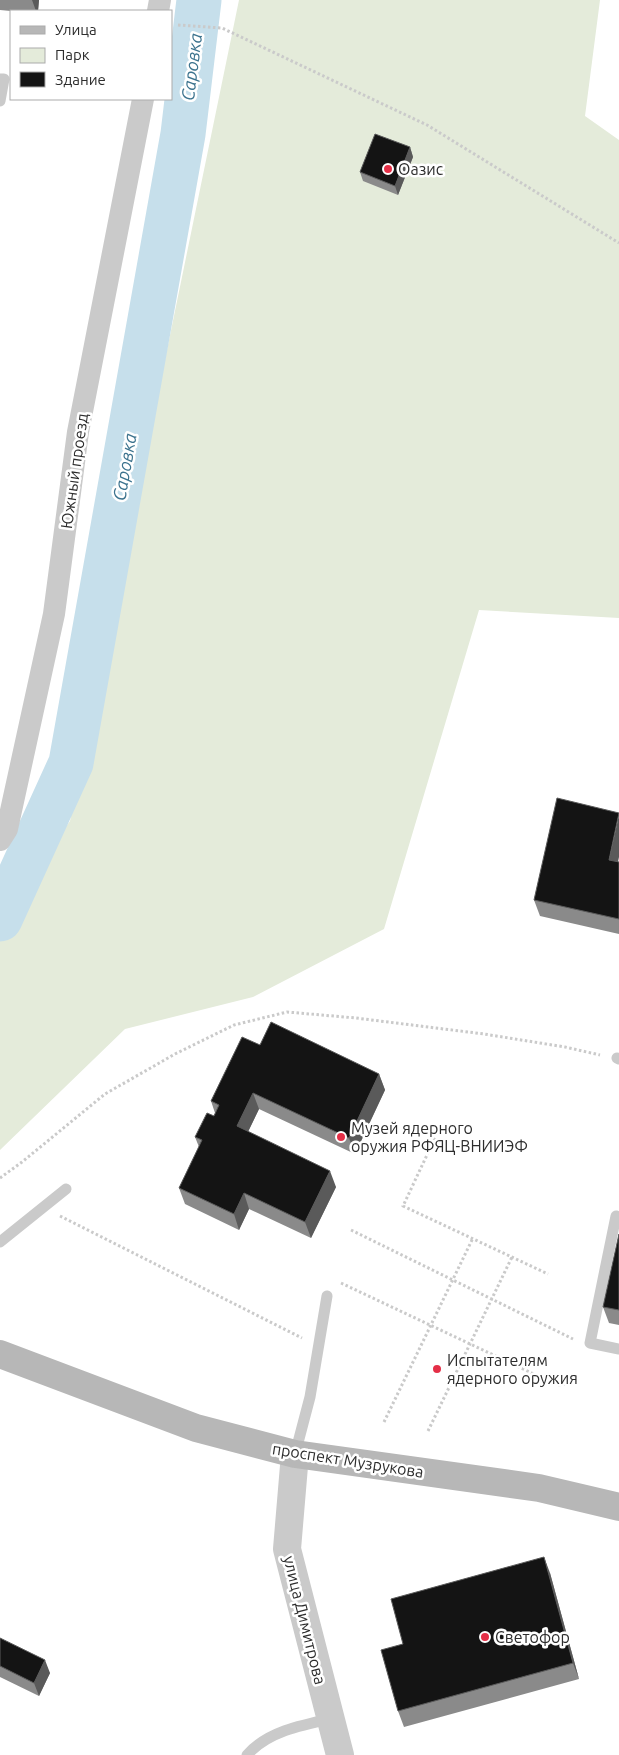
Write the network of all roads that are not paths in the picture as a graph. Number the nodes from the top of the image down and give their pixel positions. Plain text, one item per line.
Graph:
1 (0, 79) edge
2 (143, 100) edge
3 (0, 102) edge
4 (0, 840) edge
5 (66, 1189) dead end
6 (616, 1216) dead end
7 (0, 1242) edge
8 (327, 1296) dead end
9 (619, 1350) edge
10 (0, 1354) edge
11 (295, 1454) junction
12 (619, 1507) edge
13 (330, 1719) junction
14 (247, 1755) edge
15 (340, 1755) edge

1 - 3 lane
2 - 4 street, Южный проезд
5 - 7 lane
6 - 9 lane
8 - 11 lane
10 - 11 main road, проспект Музрукова
11 - 12 main road, проспект Музрукова
11 - 13 street, улица Димитрова
13 - 14 lane
13 - 15 street, улица Димитрова

